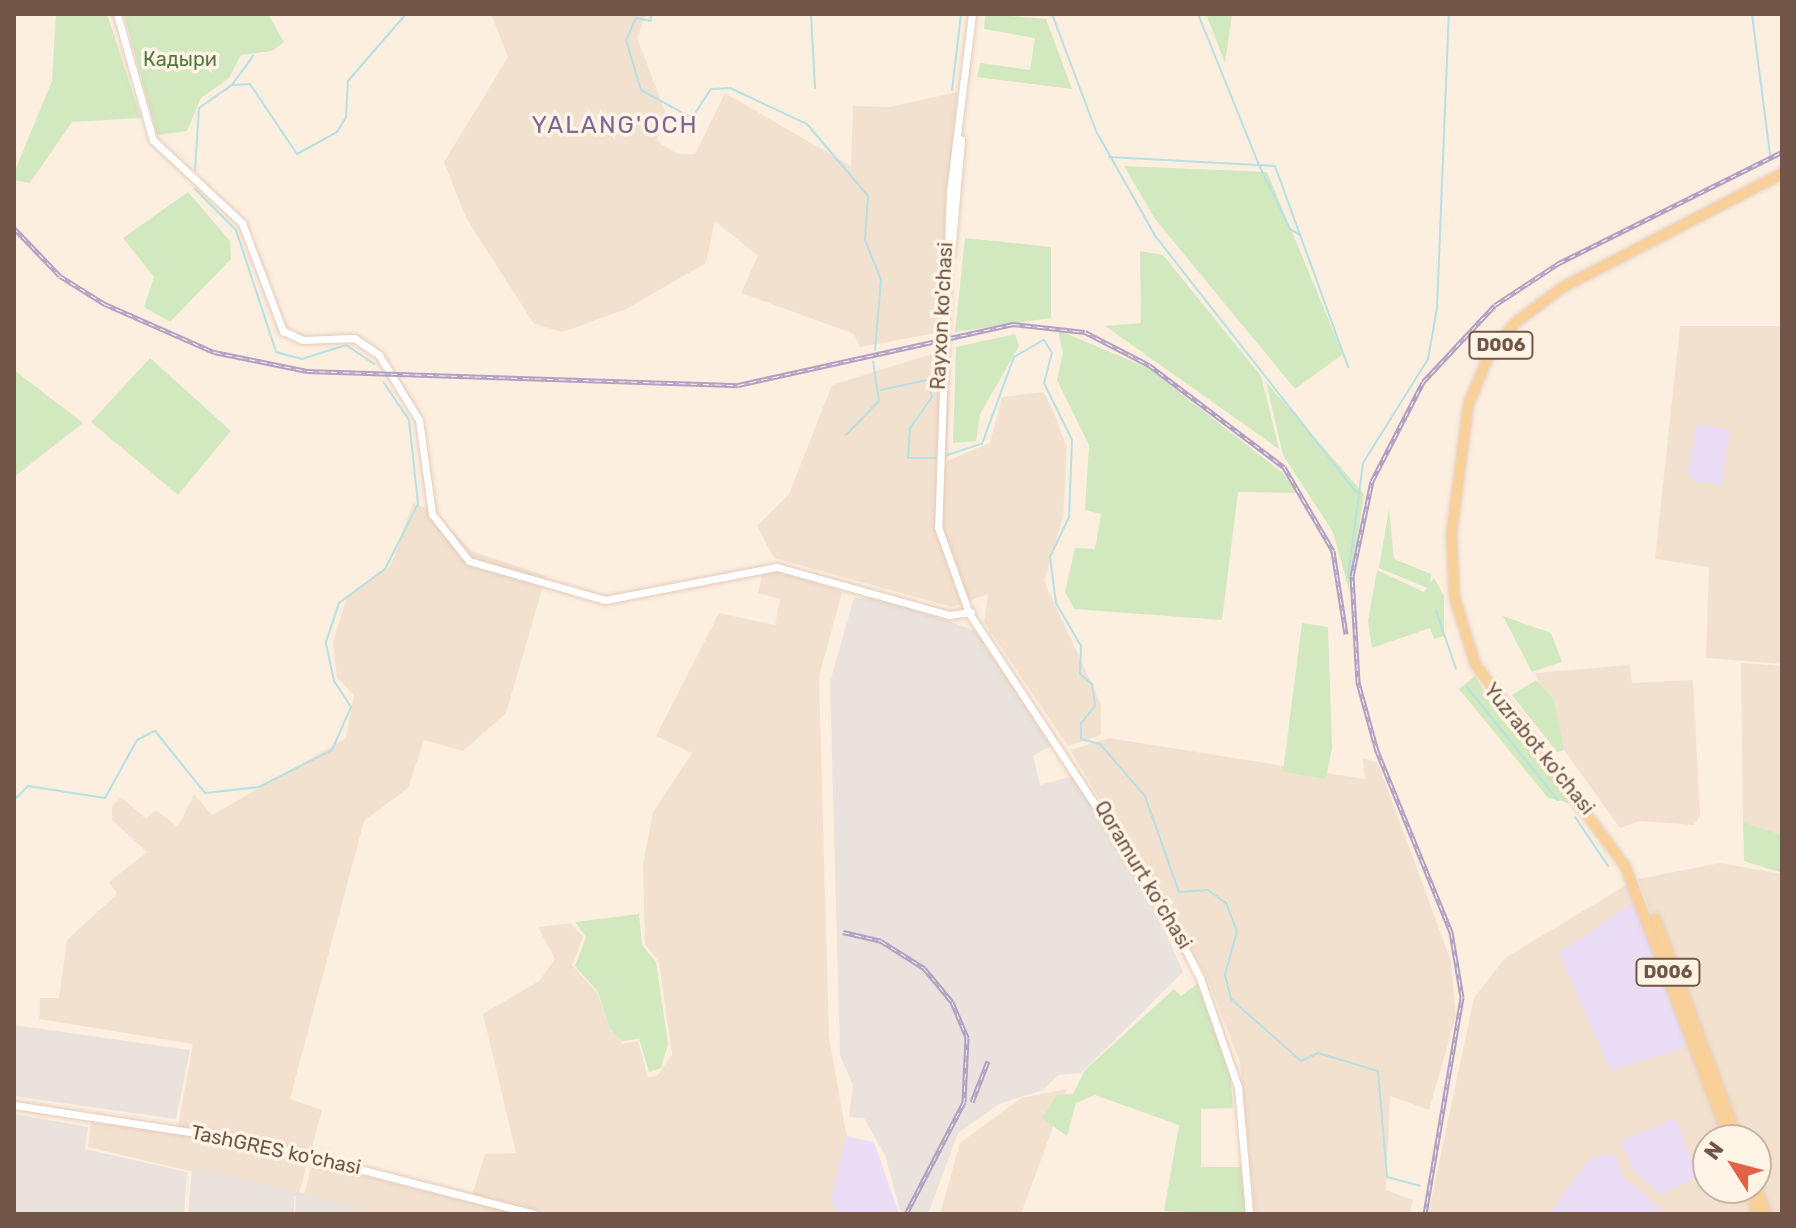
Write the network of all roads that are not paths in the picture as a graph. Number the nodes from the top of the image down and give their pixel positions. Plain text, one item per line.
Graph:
1 (117, 14) edge
2 (975, 14) edge
3 (1782, 173) edge
4 (1782, 179) edge
5 (1755, 190) junction
6 (970, 612) junction
7 (1591, 808) junction
8 (14, 1105) edge
9 (1723, 1124) edge
10 (1732, 1124) edge
11 (534, 1214) edge
12 (1250, 1214) edge

1 - 6 main road
2 - 6 main road, Rayxon ko'chasi
3 - 5 main road, Yuzrabot ko'chasi / D006
4 - 5 main road, Yuzrabot ko'chasi / D006
5 - 7 main road, Yuzrabot ko'chasi / D006
6 - 12 main road, Qoramurt koʻchasi
7 - 9 main road, Yuzrabot ko'chasi / D006
7 - 10 main road, Yuzrabot ko'chasi / D006
8 - 11 main road, TashGRES ko'chasi

